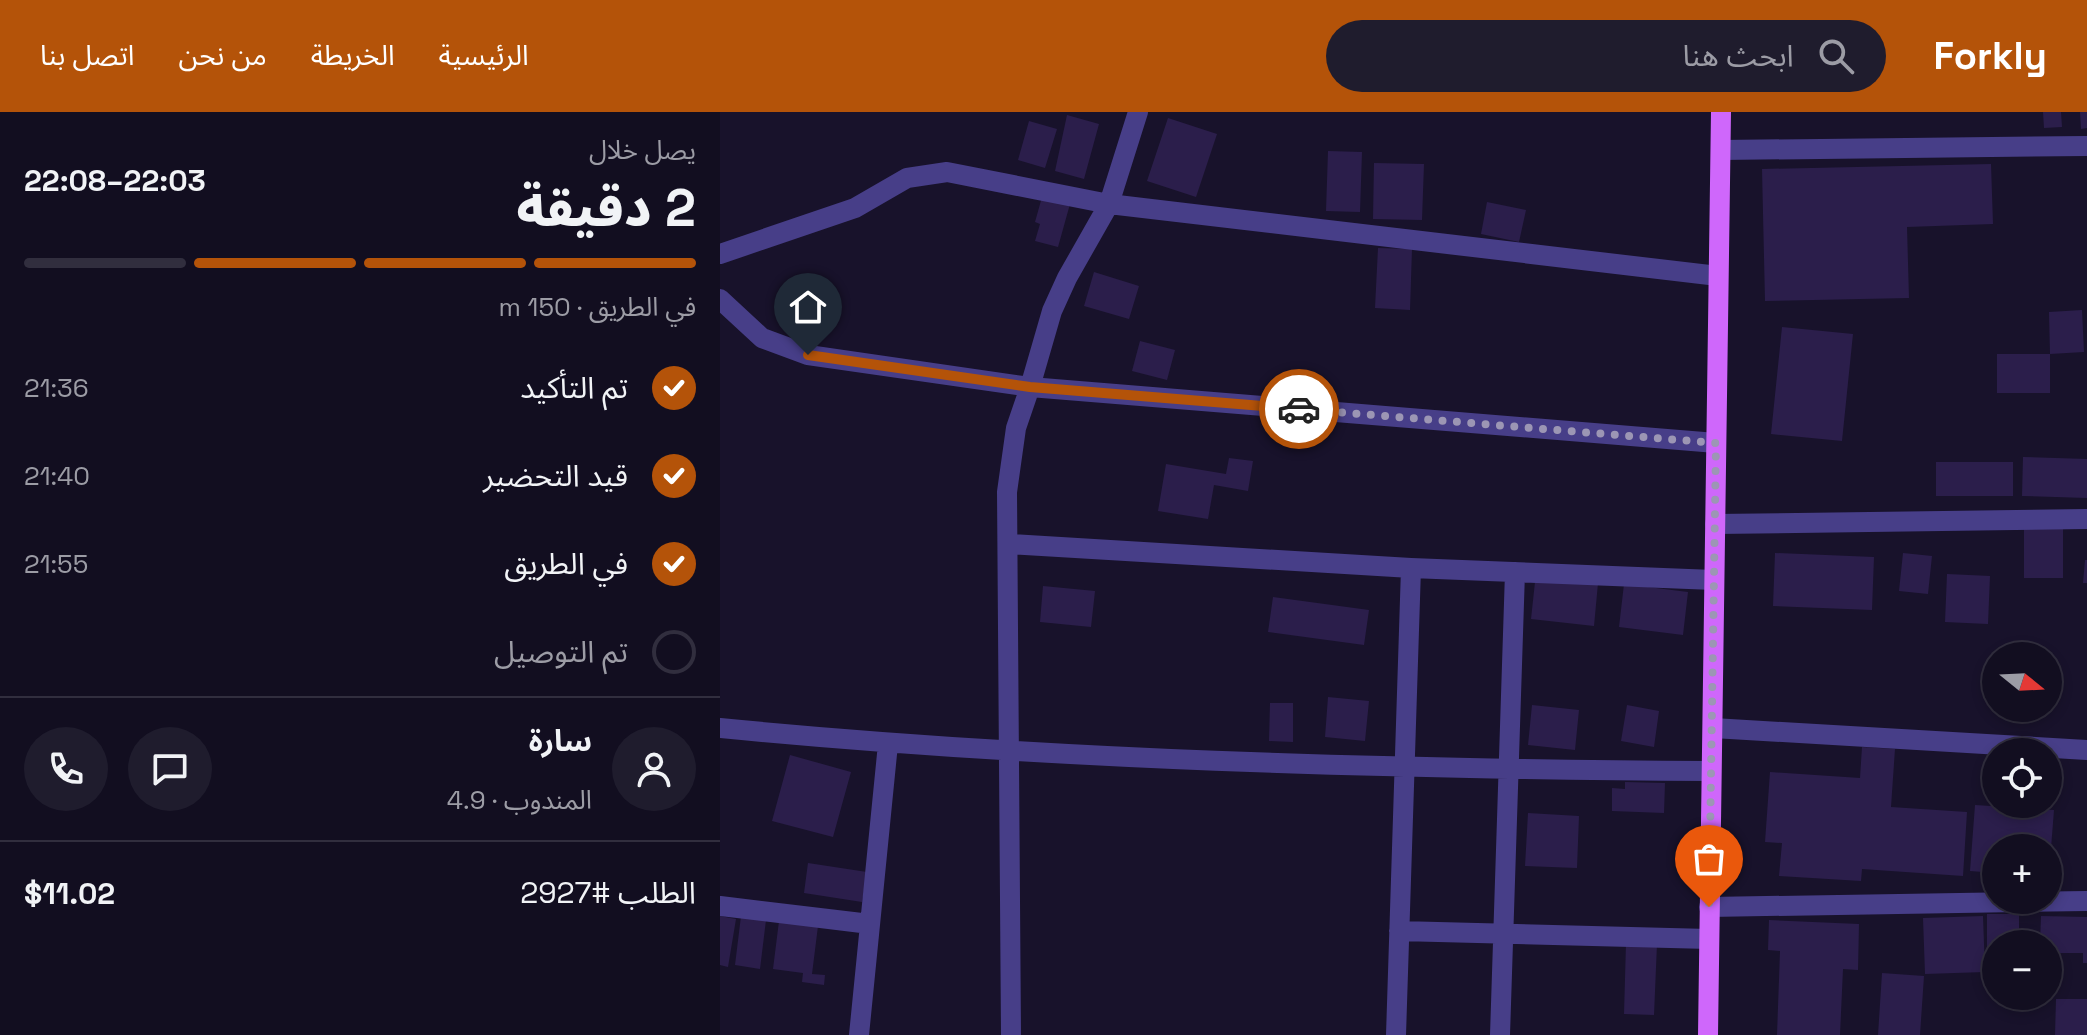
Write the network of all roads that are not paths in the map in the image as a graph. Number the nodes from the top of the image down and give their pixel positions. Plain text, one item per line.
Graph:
1 (1138, 112) edge
2 (1721, 112) edge
3 (2087, 146) edge
4 (1721, 150) junction
5 (1109, 204) junction
6 (720, 254) edge
7 (1718, 276) junction
8 (720, 299) edge
9 (1030, 387) junction
10 (1716, 443) junction
11 (2087, 519) edge
12 (1715, 524) junction
13 (1010, 544) junction
14 (1411, 568) junction
15 (1515, 572) junction
16 (1714, 580) junction
17 (720, 728) edge
18 (1713, 728) junction
19 (888, 744) junction
20 (2087, 750) edge
21 (1008, 751) junction
22 (1404, 768) junction
23 (1511, 770) junction
24 (1711, 771) junction
25 (2087, 901) edge
26 (720, 906) edge
27 (1709, 907) junction
28 (870, 924) junction
29 (1399, 931) junction
30 (1506, 935) junction
31 (1709, 939) junction
32 (859, 1035) edge
33 (1011, 1035) edge
34 (1396, 1035) edge
35 (1500, 1035) edge
36 (1708, 1035) edge

1 - 5 street
2 - 4 main road
3 - 4 street
4 - 7 main road
5 - 6 street
5 - 7 street
5 - 9 street
7 - 10 main road
8 - 9 street
9 - 10 street
9 - 13 street
10 - 12 main road
11 - 12 street
12 - 16 main road
13 - 14 street
13 - 21 street
14 - 15 street
14 - 22 street
15 - 16 street
15 - 23 street
16 - 18 main road
17 - 19 street
18 - 20 street
18 - 24 main road
19 - 21 street
19 - 28 street
21 - 22 street
21 - 33 street
22 - 23 street
22 - 29 street
23 - 24 street
23 - 30 street
24 - 27 main road
25 - 27 street
26 - 28 street
27 - 31 main road
28 - 32 street
29 - 30 street
29 - 34 street
30 - 31 street
30 - 35 street
31 - 36 main road

